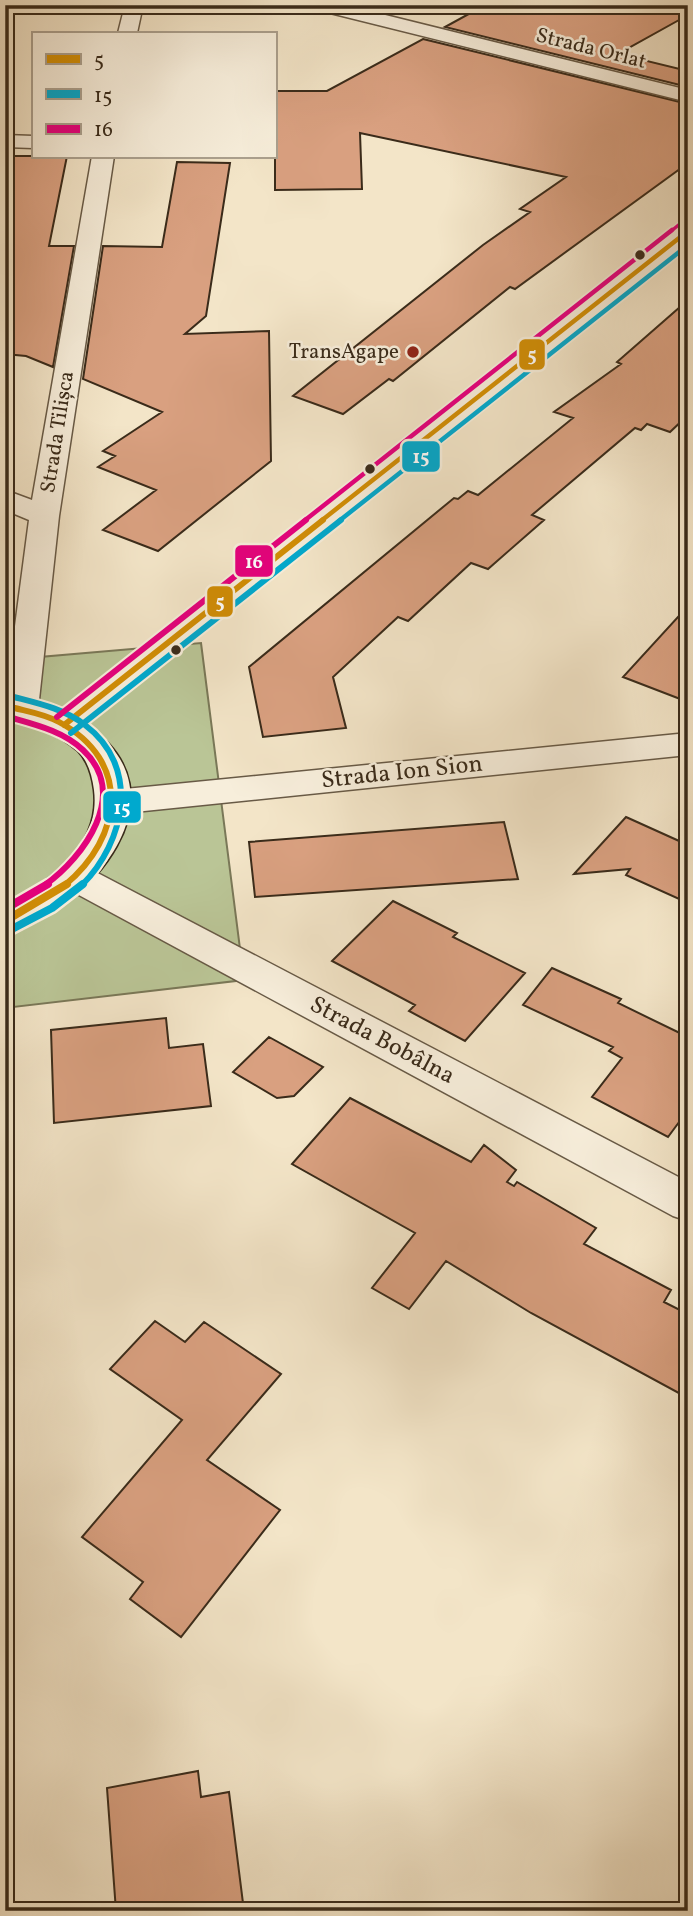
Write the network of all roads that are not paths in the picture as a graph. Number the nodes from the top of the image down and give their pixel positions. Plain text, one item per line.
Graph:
1 (134, 5) edge
2 (321, 5) edge
3 (128, 32) edge
4 (688, 96) edge
5 (5, 141) edge
6 (32, 142) edge
7 (103, 158) edge
8 (688, 231) edge
9 (5, 499) edge
10 (44, 516) junction
11 (13, 707) edge
12 (64, 725) junction
13 (688, 744) edge
14 (115, 802) junction
15 (77, 878) junction
16 (5, 921) edge
17 (688, 1203) edge

1 - 3 street
2 - 4 street, Strada Orlat
5 - 6 street
7 - 10 street, Strada Tilișca
8 - 12 street
9 - 10 street
10 - 11 street, Strada Tilișca
11 - 12 street
12 - 14 street
13 - 14 street, Strada Ion Sion
14 - 15 street
15 - 16 street
15 - 17 street, Strada Bobâlna

